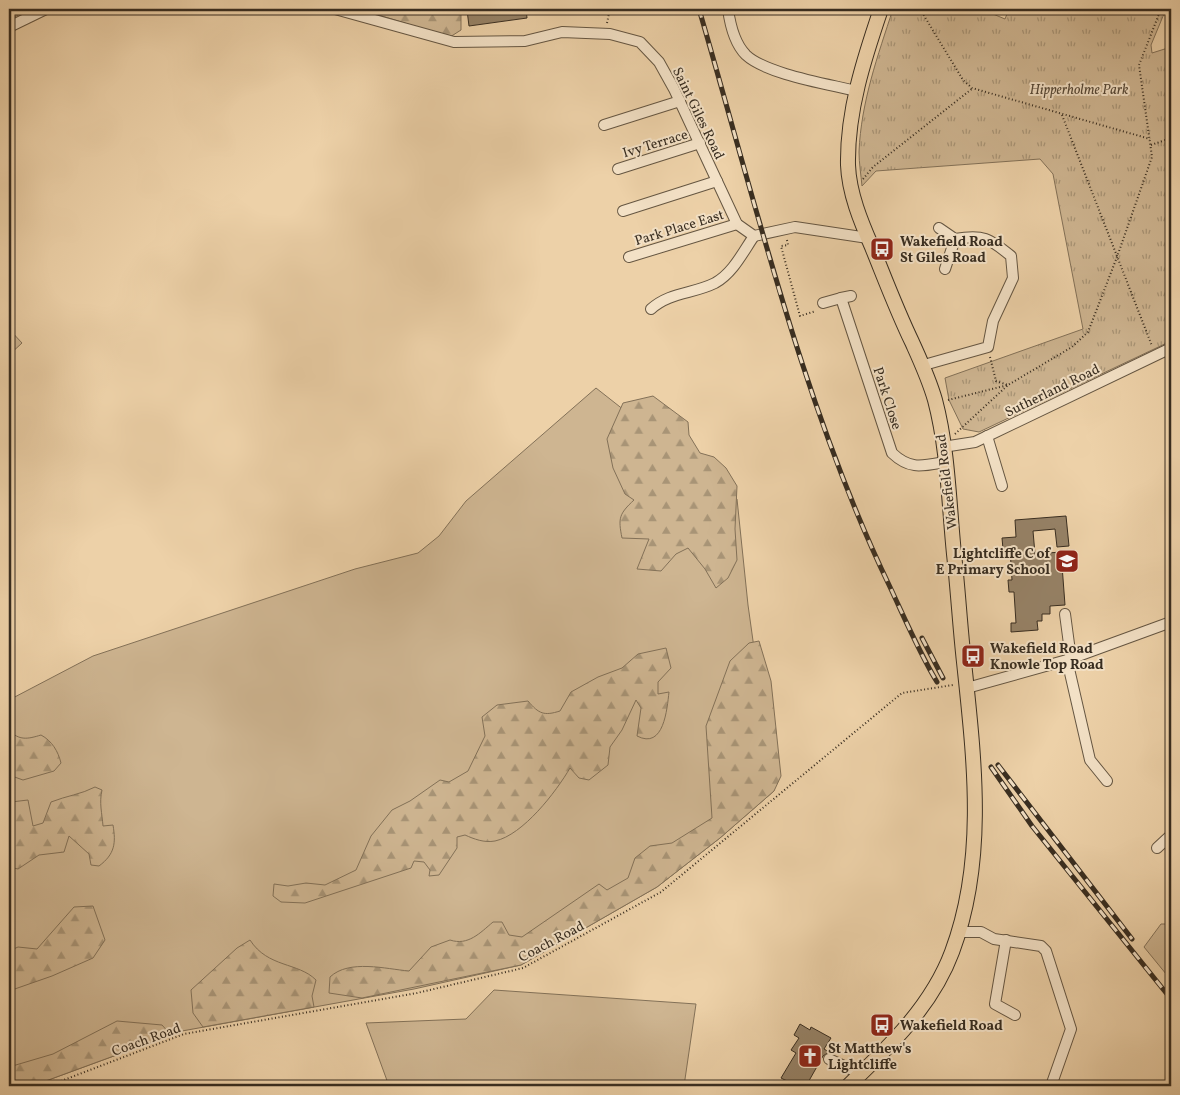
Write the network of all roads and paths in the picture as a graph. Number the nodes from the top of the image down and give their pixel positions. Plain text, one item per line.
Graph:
1 (46, 9) edge
2 (335, 9) edge
3 (610, 9) edge
4 (728, 9) edge
5 (881, 9) edge
6 (920, 9) edge
7 (1161, 9) edge
8 (9, 27) edge
9 (605, 34) junction
10 (973, 88) junction
11 (856, 91) junction
12 (680, 101) junction
13 (1062, 116) junction
14 (604, 125) dead end
15 (1171, 138) edge
16 (1150, 139) junction
17 (700, 143) junction
18 (1151, 145) junction
19 (618, 169) dead end
20 (717, 181) junction
21 (852, 190) junction
22 (623, 211) dead end
23 (737, 224) junction
24 (784, 228) junction
25 (939, 228) dead end
26 (754, 236) junction
27 (868, 238) junction
28 (955, 239) junction
29 (629, 257) dead end
30 (1117, 257) junction
31 (945, 269) dead end
32 (851, 296) dead end
33 (841, 298) junction
34 (823, 303) joint
35 (651, 309) dead end
36 (988, 347) junction
37 (1171, 348) edge
38 (1156, 355) junction
39 (924, 365) junction
40 (1008, 385) junction
41 (936, 403) junction
42 (987, 436) junction
43 (943, 447) junction
44 (945, 462) junction
45 (1002, 486) dead end
46 (1065, 614) dead end
47 (1171, 622) edge
48 (1069, 660) junction
49 (967, 685) junction
50 (1107, 781) dead end
51 (1171, 836) edge
52 (1157, 848) dead end
53 (958, 932) junction
54 (1006, 940) junction
55 (1015, 1015) dead end
56 (829, 1059) dead end
57 (861, 1074) junction
58 (48, 1086) edge
59 (848, 1086) edge
60 (1051, 1086) edge

1 - 8 street
2 - 9 street, Saint Giles Road
3 - 9 path
4 - 11 street
5 - 11 main road, Wakefield Road
6 - 10 path
7 - 16 path
9 - 12 street, Saint Giles Road
10 - 13 path
10 - 21 path
11 - 21 main road, Wakefield Road
12 - 14 street
12 - 17 street, Saint Giles Road
13 - 16 path
13 - 30 path
15 - 18 path
16 - 18 path
17 - 19 street, Ivy Terrace
17 - 20 street, Saint Giles Road
18 - 30 path
20 - 22 street
20 - 23 street, Saint Giles Road
21 - 27 main road, Wakefield Road
23 - 26 street, Saint Giles Road
23 - 29 street, Park Place East
24 - 26 street
24 - 27 street
24 - 34 path
25 - 28 street
26 - 35 street
27 - 39 main road, Wakefield Road
28 - 31 street
28 - 36 street
30 - 38 path
30 - 40 path
32 - 33 street
33 - 34 street
33 - 44 street, Park Close
36 - 39 street
36 - 40 path
37 - 38 street, Sutherland Road
38 - 42 street, Sutherland Road
39 - 41 main road, Wakefield Road
40 - 41 path
40 - 43 path
41 - 43 main road, Wakefield Road
42 - 43 street, Sutherland Road
42 - 45 street
43 - 44 main road, Wakefield Road
44 - 49 main road, Wakefield Road
46 - 48 street
47 - 48 street
48 - 49 street
48 - 50 street
49 - 53 main road, Wakefield Road
49 - 58 path, Coach Road
51 - 52 street
53 - 54 street
53 - 57 main road, Wakefield Road
54 - 55 street
54 - 60 street
56 - 57 street
57 - 59 main road, Wakefield Road

